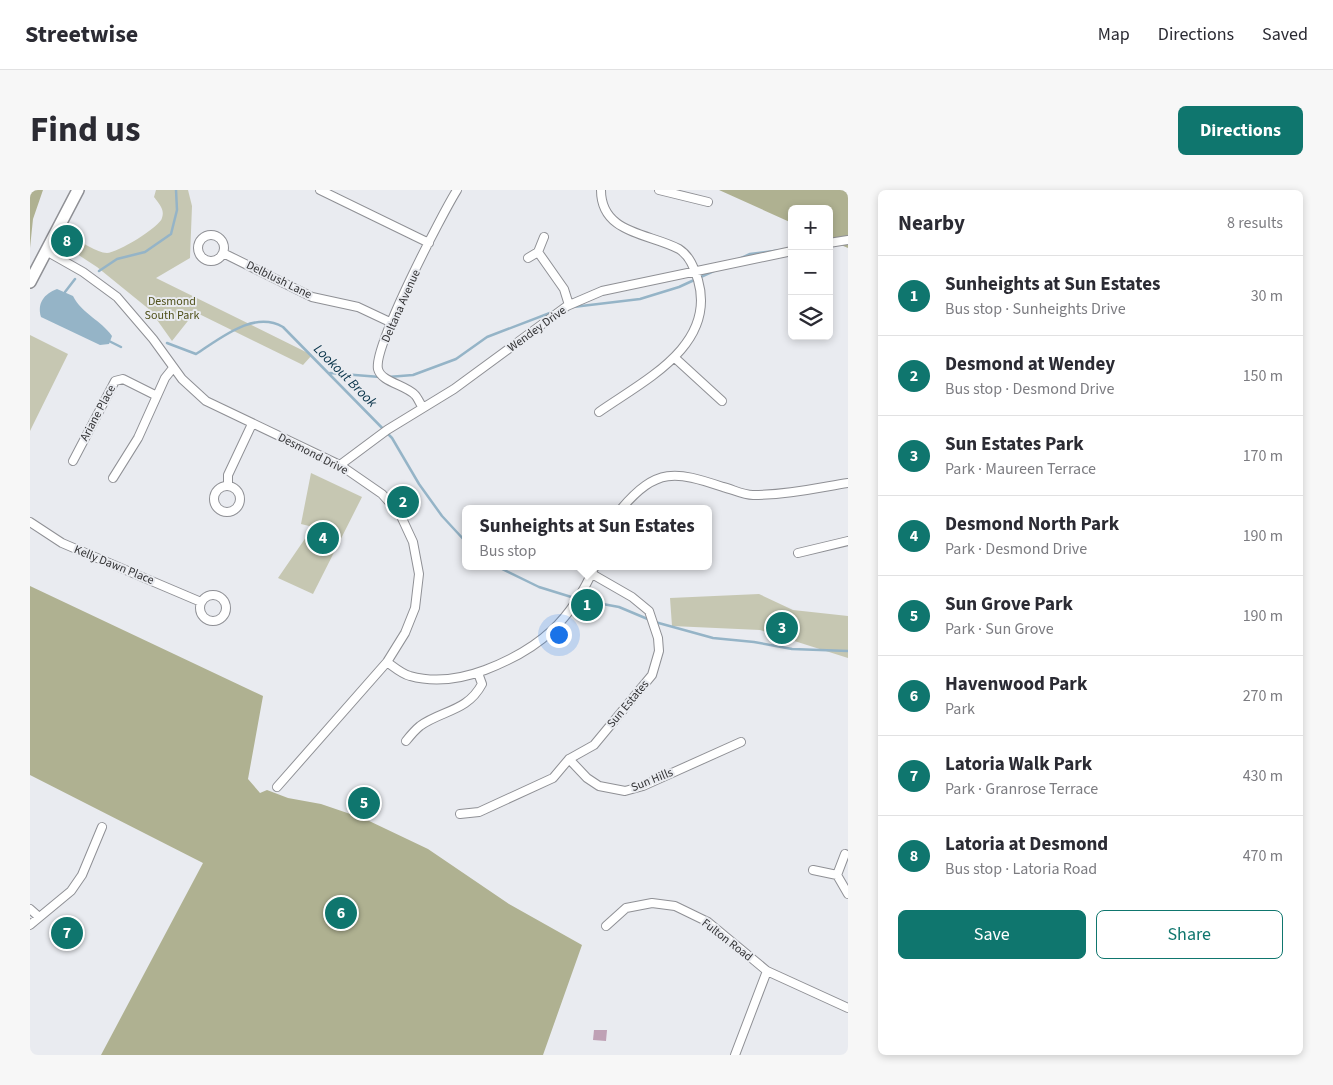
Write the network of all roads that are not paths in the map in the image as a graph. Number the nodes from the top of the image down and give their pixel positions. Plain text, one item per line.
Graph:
1 (78, 190) edge
2 (320, 190) edge
3 (456, 190) edge
4 (601, 190) edge
5 (659, 190) edge
6 (708, 202) dead end
7 (544, 237) dead end
8 (848, 240) edge
9 (429, 243) junction
10 (833, 243) edge
11 (46, 251) junction
12 (538, 252) junction
13 (788, 252) edge
14 (223, 253) dead end
15 (528, 258) dead end
16 (695, 272) junction
17 (30, 282) edge
18 (570, 305) junction
19 (392, 322) junction
20 (675, 358) junction
21 (173, 368) junction
22 (156, 396) junction
23 (722, 401) dead end
24 (423, 408) junction
25 (599, 412) dead end
26 (252, 424) junction
27 (73, 460) dead end
28 (340, 465) junction
29 (113, 478) dead end
30 (848, 483) edge
31 (228, 486) dead end
32 (624, 505) edge
33 (30, 522) edge
34 (848, 541) edge
35 (798, 553) dead end
36 (594, 570) edge
37 (592, 574) junction
38 (201, 602) dead end
39 (387, 662) junction
40 (478, 672) junction
41 (406, 741) dead end
42 (741, 742) dead end
43 (569, 759) junction
44 (277, 787) dead end
45 (460, 814) dead end
46 (102, 827) dead end
47 (845, 854) dead end
48 (813, 870) dead end
49 (837, 875) junction
50 (848, 894) edge
51 (30, 909) edge
52 (39, 917) junction
53 (30, 924) edge
54 (606, 926) dead end
55 (767, 971) junction
56 (848, 1008) edge
57 (735, 1055) edge

1 - 11 main road
2 - 9 street
3 - 9 street, Deltana Avenue
4 - 16 street
5 - 6 street
7 - 12 street
8 - 10 street
9 - 19 street, Deltana Avenue
11 - 17 main road
11 - 21 street, Desmond Drive
12 - 15 street
12 - 18 street
13 - 16 street, Wendey Drive
14 - 19 street, Delblush Lane
16 - 18 street, Wendey Drive
16 - 20 street
18 - 24 street, Wendey Drive
19 - 24 street, Deltana Avenue
20 - 23 street
20 - 25 street
21 - 22 street
21 - 26 street, Desmond Drive
22 - 27 street, Ariane Place
22 - 29 street
24 - 28 street, Wendey Drive
26 - 28 street, Desmond Drive
26 - 31 street
28 - 39 street, Desmond Drive
30 - 32 street
33 - 38 street, Kelly Dawn Place
34 - 35 street
36 - 37 street
37 - 40 street
37 - 43 street, Sun Estates
39 - 40 street
39 - 44 street, Desmond Drive
40 - 41 street
42 - 43 street, Sun Hills
43 - 45 street
46 - 52 street
47 - 49 street
48 - 49 street
49 - 50 street
51 - 52 street
52 - 53 street
54 - 55 street, Fulton Road
55 - 56 street, Fulton Road
55 - 57 street

